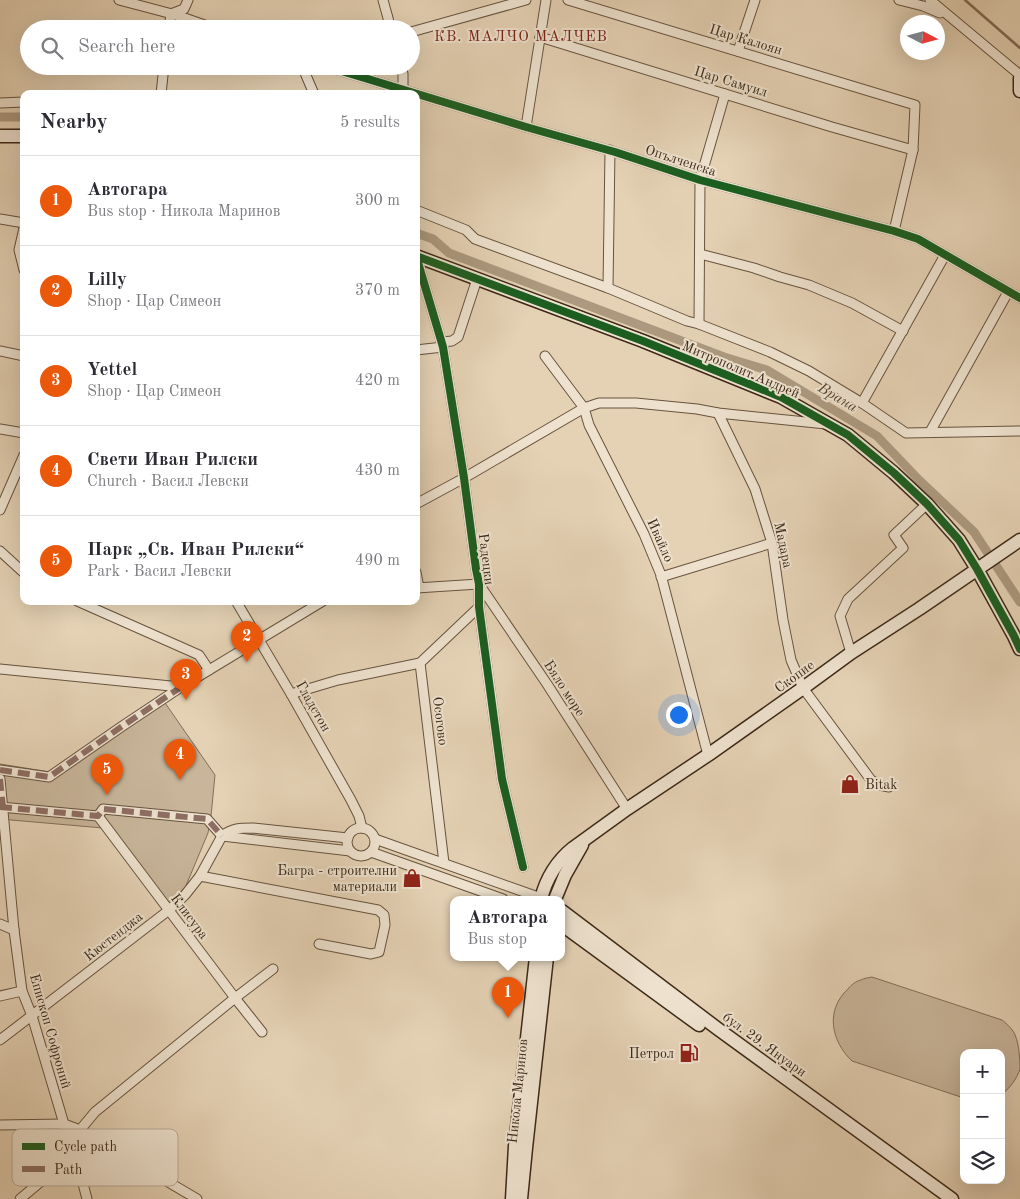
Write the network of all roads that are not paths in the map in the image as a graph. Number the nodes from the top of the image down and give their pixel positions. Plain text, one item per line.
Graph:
1 (119, 0) edge
2 (188, 0) edge
3 (383, 0) edge
4 (526, 0) edge
5 (546, 0) edge
6 (568, 0) edge
7 (754, 0) edge
8 (899, 0) edge
9 (930, 0) edge
10 (171, 14) junction
11 (948, 16) junction
12 (170, 20) edge
13 (189, 20) edge
14 (388, 20) edge
15 (420, 29) edge
16 (540, 37) junction
17 (738, 51) junction
18 (163, 75) edge
19 (306, 75) edge
20 (356, 75) edge
21 (403, 75) edge
22 (1020, 76) edge
23 (403, 89) junction
24 (161, 90) edge
25 (312, 90) edge
26 (406, 90) edge
27 (1020, 91) edge
28 (420, 94) edge
29 (725, 94) junction
30 (20, 102) edge
31 (0, 103) edge
32 (526, 127) junction
33 (0, 136) edge
34 (20, 136) edge
35 (610, 150) junction
36 (913, 150) junction
37 (700, 180) junction
38 (420, 212) edge
39 (0, 219) edge
40 (20, 223) edge
41 (894, 231) junction
42 (700, 254) junction
43 (945, 255) junction
44 (420, 258) edge
45 (420, 270) edge
46 (477, 279) junction
47 (608, 288) junction
48 (1008, 292) junction
49 (1020, 298) edge
50 (699, 324) junction
51 (903, 331) junction
52 (442, 345) junction
53 (420, 349) edge
54 (0, 351) edge
55 (20, 355) edge
56 (545, 356) dead end
57 (862, 403) junction
58 (584, 408) junction
59 (718, 413) junction
60 (832, 425) junction
61 (0, 429) edge
62 (1020, 431) edge
63 (20, 432) edge
64 (930, 432) junction
65 (20, 464) edge
66 (464, 478) junction
67 (420, 502) edge
68 (927, 504) junction
69 (0, 510) edge
70 (1020, 540) edge
71 (772, 543) junction
72 (0, 551) edge
73 (979, 567) junction
74 (20, 569) edge
75 (661, 577) junction
76 (479, 584) junction
77 (420, 588) edge
78 (95, 605) edge
79 (238, 605) edge
80 (308, 605) edge
81 (479, 607) junction
82 (259, 641) junction
83 (1020, 649) edge
84 (851, 654) junction
85 (420, 663) junction
86 (0, 670) edge
87 (209, 670) junction
88 (182, 687) junction
89 (803, 688) junction
90 (291, 694) junction
91 (708, 755) junction
92 (0, 770) edge
93 (0, 779) edge
94 (889, 787) dead end
95 (2, 807) edge
96 (627, 809) junction
97 (98, 816) junction
98 (362, 828) junction
99 (222, 836) junction
100 (348, 838) junction
101 (375, 839) junction
102 (586, 839) junction
103 (350, 851) junction
104 (371, 852) junction
105 (444, 863) junction
106 (523, 866) dead end
107 (200, 876) junction
108 (496, 896) edge
109 (534, 896) edge
110 (543, 896) edge
111 (556, 896) edge
112 (169, 910) junction
113 (565, 913) edge
114 (0, 924) edge
115 (14, 930) junction
116 (565, 930) edge
117 (318, 944) dead end
118 (536, 961) edge
119 (547, 961) edge
120 (273, 969) dead end
121 (22, 990) junction
122 (0, 996) edge
123 (235, 998) junction
124 (32, 1016) junction
125 (262, 1032) dead end
126 (0, 1040) edge
127 (64, 1124) junction
128 (0, 1125) edge
129 (66, 1129) edge
130 (77, 1129) edge
131 (81, 1129) edge
132 (35, 1186) edge
133 (83, 1186) edge
134 (175, 1186) edge
135 (20, 1199) edge
136 (87, 1199) edge
137 (197, 1199) edge
138 (512, 1199) edge
139 (522, 1199) edge
140 (938, 1199) edge
141 (952, 1199) edge

1 - 10 street
2 - 10 street
3 - 14 street
4 - 15 street
5 - 16 street
6 - 17 street, Цар Калоян
7 - 17 street
8 - 11 street
9 - 11 street
10 - 12 street
10 - 13 street
11 - 22 street
16 - 29 street, Цар Самуил
16 - 32 street
17 - 36 street, Цар Калоян
18 - 24 street
19 - 25 street
20 - 23 street, Опълченска
21 - 23 street
22 - 27 street
23 - 26 street, Опълченска
28 - 32 street, Опълченска
29 - 36 street, Цар Самуил
29 - 37 street
30 - 31 street
32 - 35 street, Опълченска
33 - 34 street
35 - 37 street, Опълченска
35 - 47 street
36 - 41 street
37 - 41 street, Опълченска
37 - 42 street
38 - 47 street, Митрополит Андрей
39 - 40 street
41 - 43 street, Опълченска
42 - 50 street
42 - 51 street
43 - 48 street, Опълченска
43 - 51 street
44 - 46 street, Митрополит Андрей
45 - 52 street, Радецки
46 - 52 street
46 - 60 street, Митрополит Андрей
47 - 50 street, Митрополит Андрей
48 - 49 street, Опълченска
48 - 64 street
50 - 57 street, Митрополит Андрей
51 - 57 street
52 - 53 street
52 - 66 street, Радецки
54 - 55 street
56 - 58 street, Ивайло
57 - 64 street, Митрополит Андрей
58 - 59 street
58 - 66 street
58 - 75 street, Ивайло
59 - 60 street
59 - 71 street, Мадара
60 - 68 street, Митрополит Андрей
61 - 63 street
62 - 64 street, Митрополит Андрей
65 - 69 street
66 - 67 street
66 - 76 street, Радецки
68 - 73 street, Митрополит Андрей
68 - 84 street
70 - 73 street, Скопие
71 - 75 street
71 - 89 street, Мадара
72 - 74 street
73 - 83 street, Митрополит Андрей
73 - 84 street, Скопие
75 - 91 street, Ивайло
76 - 77 street
76 - 81 street, Радецки
76 - 96 street, Бяло море
78 - 87 street
79 - 82 street, Гладстон
80 - 82 street
81 - 85 street
81 - 106 street, Радецки
82 - 87 street
82 - 90 street, Гладстон
84 - 89 street, Скопие
85 - 90 street
85 - 105 street, Осогово
86 - 88 street
87 - 88 street
88 - 92 street
89 - 91 street, Скопие
89 - 94 street, Мадара
90 - 98 street, Гладстон
91 - 96 street, Скопие
93 - 95 street, Епископ Софроний
95 - 97 street
95 - 115 street, Епископ Софроний
96 - 102 street, Скопие
97 - 99 street
97 - 112 street, Клисура
98 - 100 street
98 - 101 street
99 - 100 street
99 - 103 street
99 - 107 street, Кюстенджа
100 - 103 street
101 - 104 street
101 - 105 street
102 - 110 street, Скопие
102 - 111 street, Скопие
103 - 104 street
104 - 108 street
105 - 109 street
107 - 112 street, Кюстенджа
107 - 117 street
112 - 123 street, Клисура
112 - 124 street, Кюстенджа
113 - 141 street, бул. 29. Януари
114 - 115 street
115 - 121 street, Епископ Софроний
116 - 140 street, бул. 29. Януари
118 - 138 street, Никола Маринов
119 - 139 street, Никола Маринов
120 - 123 street
121 - 122 street
121 - 124 street, Епископ Софроний
123 - 125 street, Клисура
123 - 131 street
124 - 126 street, Кюстенджа
124 - 127 street, Епископ Софроний
127 - 128 street
127 - 129 street, Епископ Софроний
127 - 130 street
132 - 135 street
133 - 136 street, Епископ Софроний
134 - 137 street

